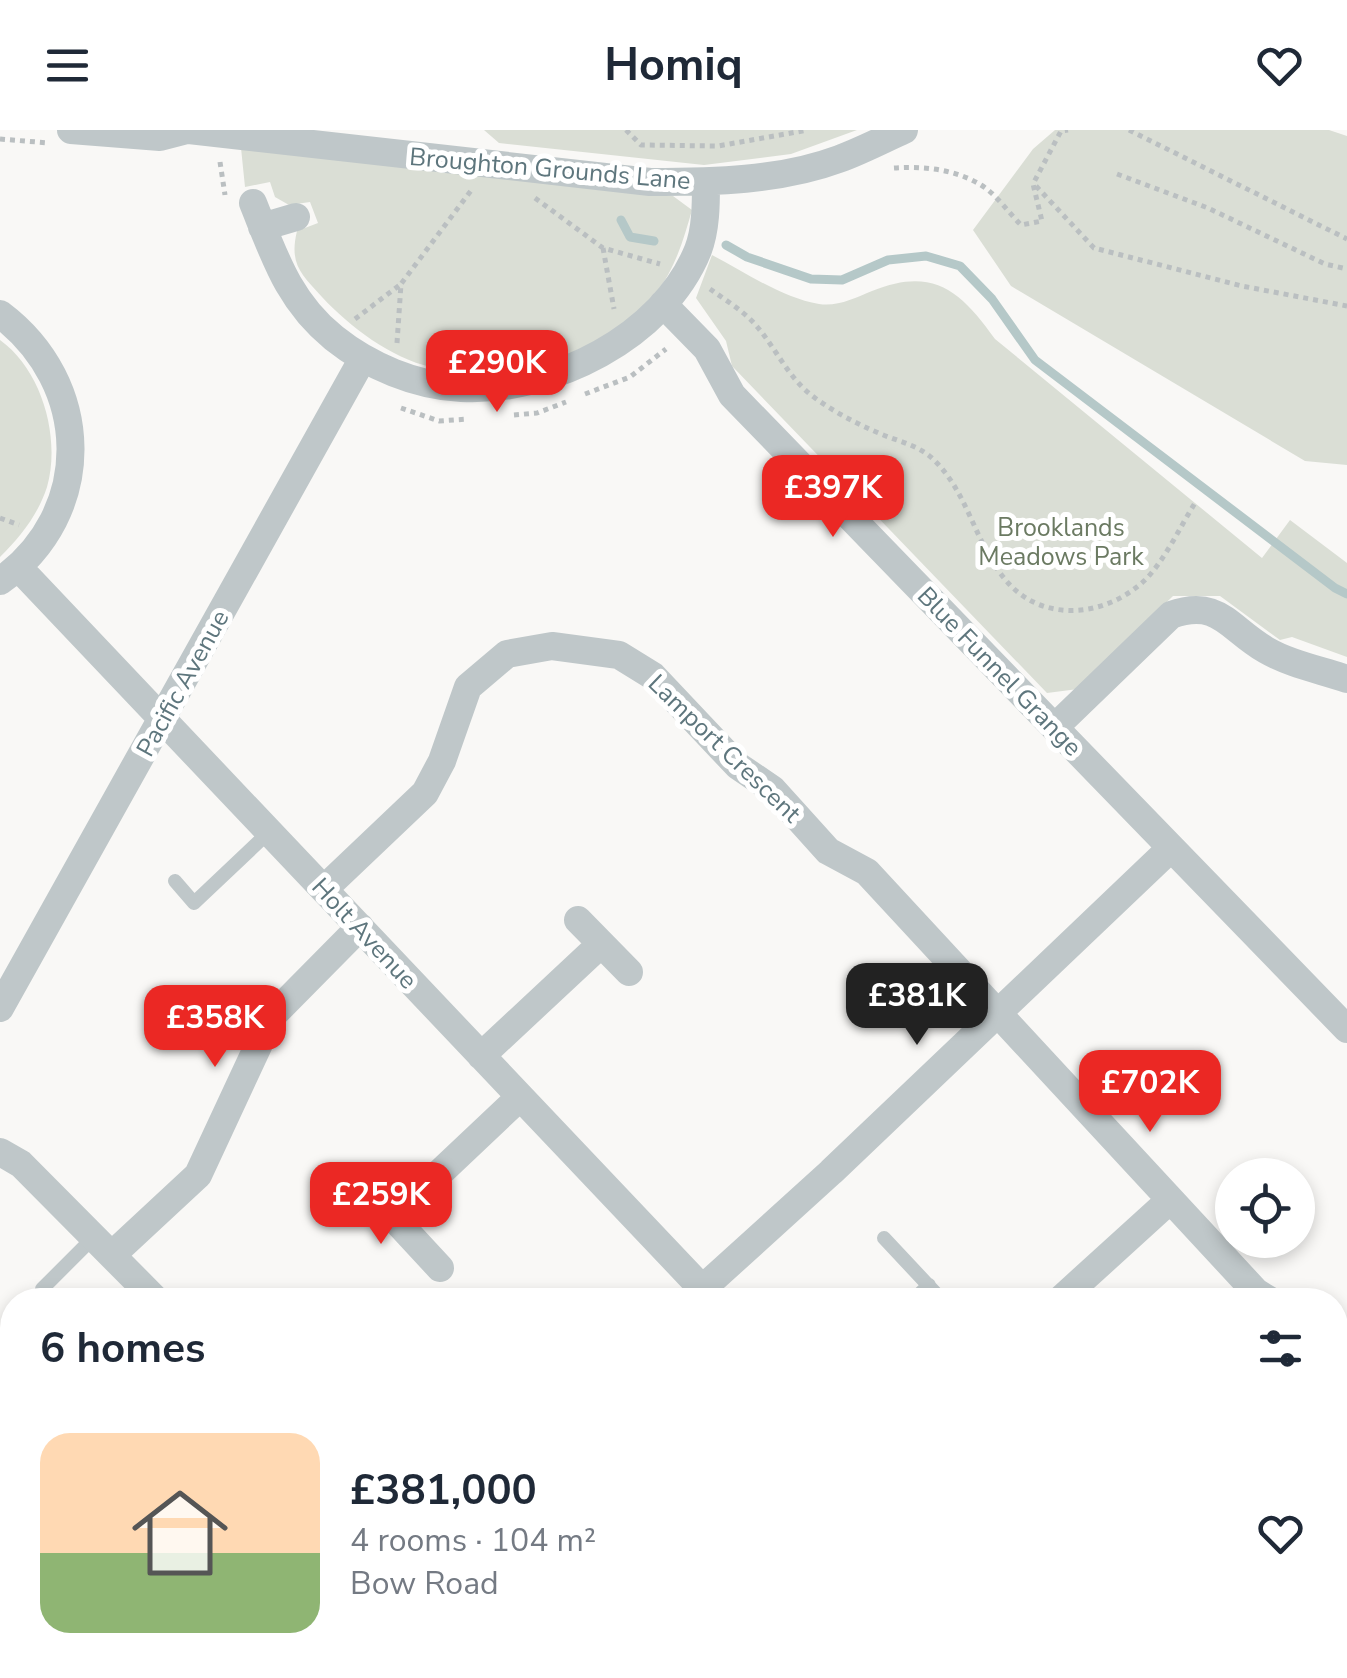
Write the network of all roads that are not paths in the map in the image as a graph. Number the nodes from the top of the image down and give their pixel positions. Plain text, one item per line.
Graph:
1 (71, 130) edge
2 (188, 130) edge
3 (904, 130) edge
4 (706, 182) junction
5 (296, 217) dead end
6 (663, 304) junction
7 (0, 314) edge
8 (362, 358) junction
9 (9, 574) edge
10 (1347, 679) edge
11 (161, 720) junction
12 (1055, 727) junction
13 (269, 832) junction
14 (1170, 849) junction
15 (175, 881) dead end
16 (324, 889) junction
17 (578, 920) dead end
18 (360, 928) junction
19 (600, 944) junction
20 (629, 972) dead end
21 (0, 1008) edge
22 (998, 1010) junction
23 (1347, 1029) edge
24 (481, 1056) junction
25 (520, 1097) junction
26 (0, 1152) edge
27 (365, 1186) dead end
28 (1170, 1200) junction
29 (393, 1217) junction
30 (884, 1238) dead end
31 (104, 1245) junction
32 (440, 1268) dead end
33 (929, 1285) junction
34 (43, 1288) edge
35 (145, 1288) edge
36 (695, 1288) edge
37 (710, 1288) edge
38 (926, 1288) edge
39 (932, 1288) edge
40 (1073, 1288) edge
41 (1252, 1288) edge

1 - 2 street, Broughton Grounds Lane
2 - 4 street, Broughton Grounds Lane
3 - 4 street, Broughton Grounds Lane
4 - 6 street
5 - 8 street
6 - 8 street
6 - 12 street, Blue Funnel Grange
7 - 9 street
8 - 11 street, Pacific Avenue
9 - 11 street, Holt Avenue
10 - 12 street
11 - 13 street, Holt Avenue
11 - 21 street, Pacific Avenue
12 - 14 street, Blue Funnel Grange
13 - 15 lane
13 - 16 street, Holt Avenue
14 - 22 street
14 - 23 street, Blue Funnel Grange
16 - 18 street, Holt Avenue
16 - 22 street, Lamport Crescent
17 - 19 street
18 - 24 street, Holt Avenue
18 - 31 street
19 - 20 street
19 - 24 street
22 - 28 street, Lamport Crescent
22 - 37 street
24 - 25 street, Holt Avenue
25 - 29 street
25 - 36 street, Holt Avenue
26 - 31 street
27 - 29 street
28 - 40 street
28 - 41 street, Lamport Crescent
29 - 32 street
30 - 33 lane
31 - 34 lane
31 - 35 street
33 - 38 lane
33 - 39 lane

